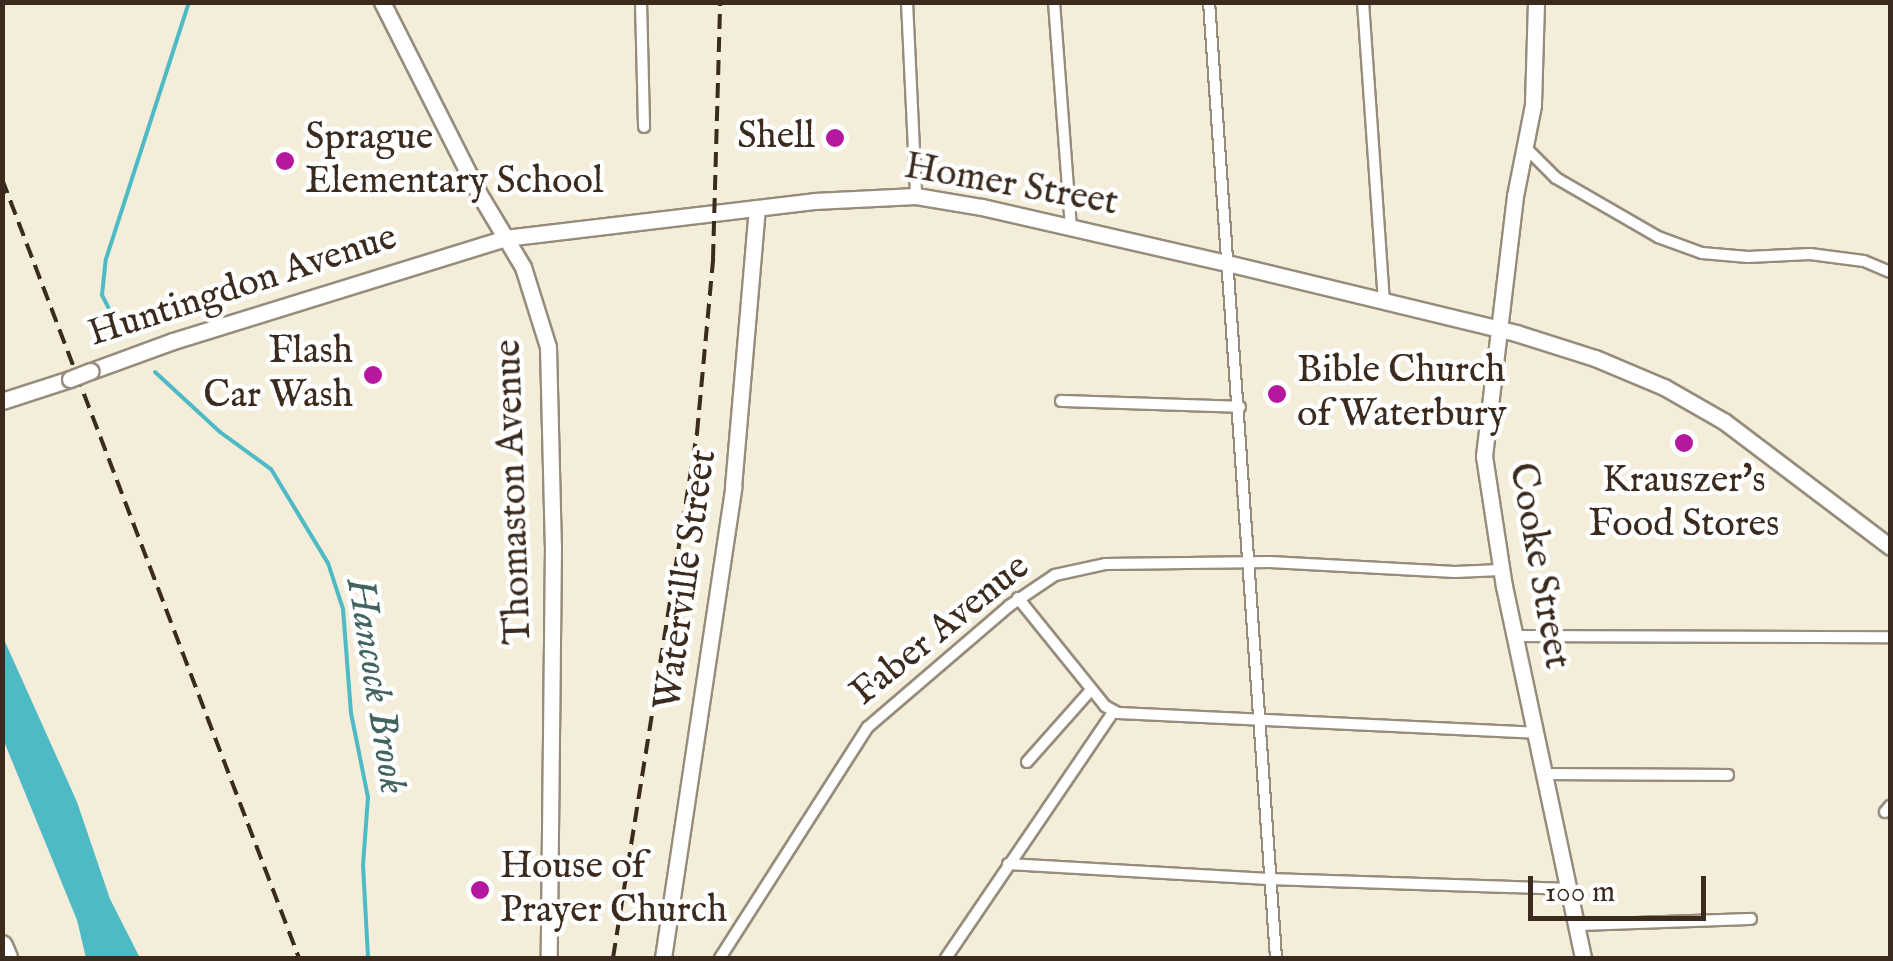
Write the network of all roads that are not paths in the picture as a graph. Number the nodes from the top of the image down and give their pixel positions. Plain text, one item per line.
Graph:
1 (382, 2) edge
2 (642, 2) edge
3 (907, 2) edge
4 (1054, 2) edge
5 (1210, 2) edge
6 (1363, 2) edge
7 (1536, 2) edge
8 (644, 127) dead end
9 (1526, 146) junction
10 (916, 196) junction
11 (757, 208) junction
12 (1070, 227) junction
13 (506, 238) junction
14 (1228, 264) junction
15 (1890, 272) edge
16 (1384, 302) junction
17 (1497, 329) junction
18 (1061, 400) dead end
19 (2, 401) edge
20 (1240, 408) junction
21 (1890, 548) edge
22 (1249, 562) junction
23 (1501, 570) junction
24 (1018, 598) junction
25 (1515, 636) junction
26 (1890, 637) edge
27 (1092, 690) junction
28 (1113, 712) junction
29 (1258, 721) junction
30 (1536, 733) junction
31 (1027, 762) dead end
32 (1546, 774) junction
33 (1728, 775) dead end
34 (1008, 864) junction
35 (1269, 879) junction
36 (1571, 889) junction
37 (1751, 920) dead end
38 (1578, 926) junction
39 (2, 946) edge
40 (7, 958) edge
41 (548, 958) edge
42 (664, 958) edge
43 (720, 958) edge
44 (946, 958) edge
45 (1276, 958) edge
46 (1583, 958) edge

1 - 13 main road, Thomaston Avenue
2 - 8 street
3 - 10 street
4 - 12 street
5 - 14 street
6 - 16 street
7 - 9 main road, Cooke Street
9 - 15 street
9 - 17 main road, Cooke Street
10 - 11 main road, Homer Street
10 - 12 main road, Homer Street
11 - 13 main road, Homer Street
11 - 42 main road, Waterville Street
12 - 14 main road, Homer Street
13 - 19 main road, Huntingdon Avenue, bridge
13 - 41 main road, Thomaston Avenue
14 - 16 main road, Homer Street
14 - 20 street
16 - 17 main road, Homer Street
17 - 21 main road, Homer Street
17 - 23 main road, Cooke Street
18 - 20 street
20 - 22 street
22 - 23 street, Faber Avenue
22 - 24 street, Faber Avenue
22 - 29 street
23 - 25 main road, Cooke Street
24 - 27 street
24 - 43 street, Faber Avenue
25 - 26 street
25 - 30 main road, Cooke Street
27 - 28 street
27 - 31 street
28 - 29 street
28 - 34 street
29 - 30 street
29 - 35 street
30 - 32 main road, Cooke Street
32 - 33 street
32 - 36 main road, Cooke Street
34 - 35 street
34 - 44 street
35 - 36 street
35 - 45 street
36 - 38 main road, Cooke Street
37 - 38 street
38 - 46 main road, Cooke Street
39 - 40 highway

